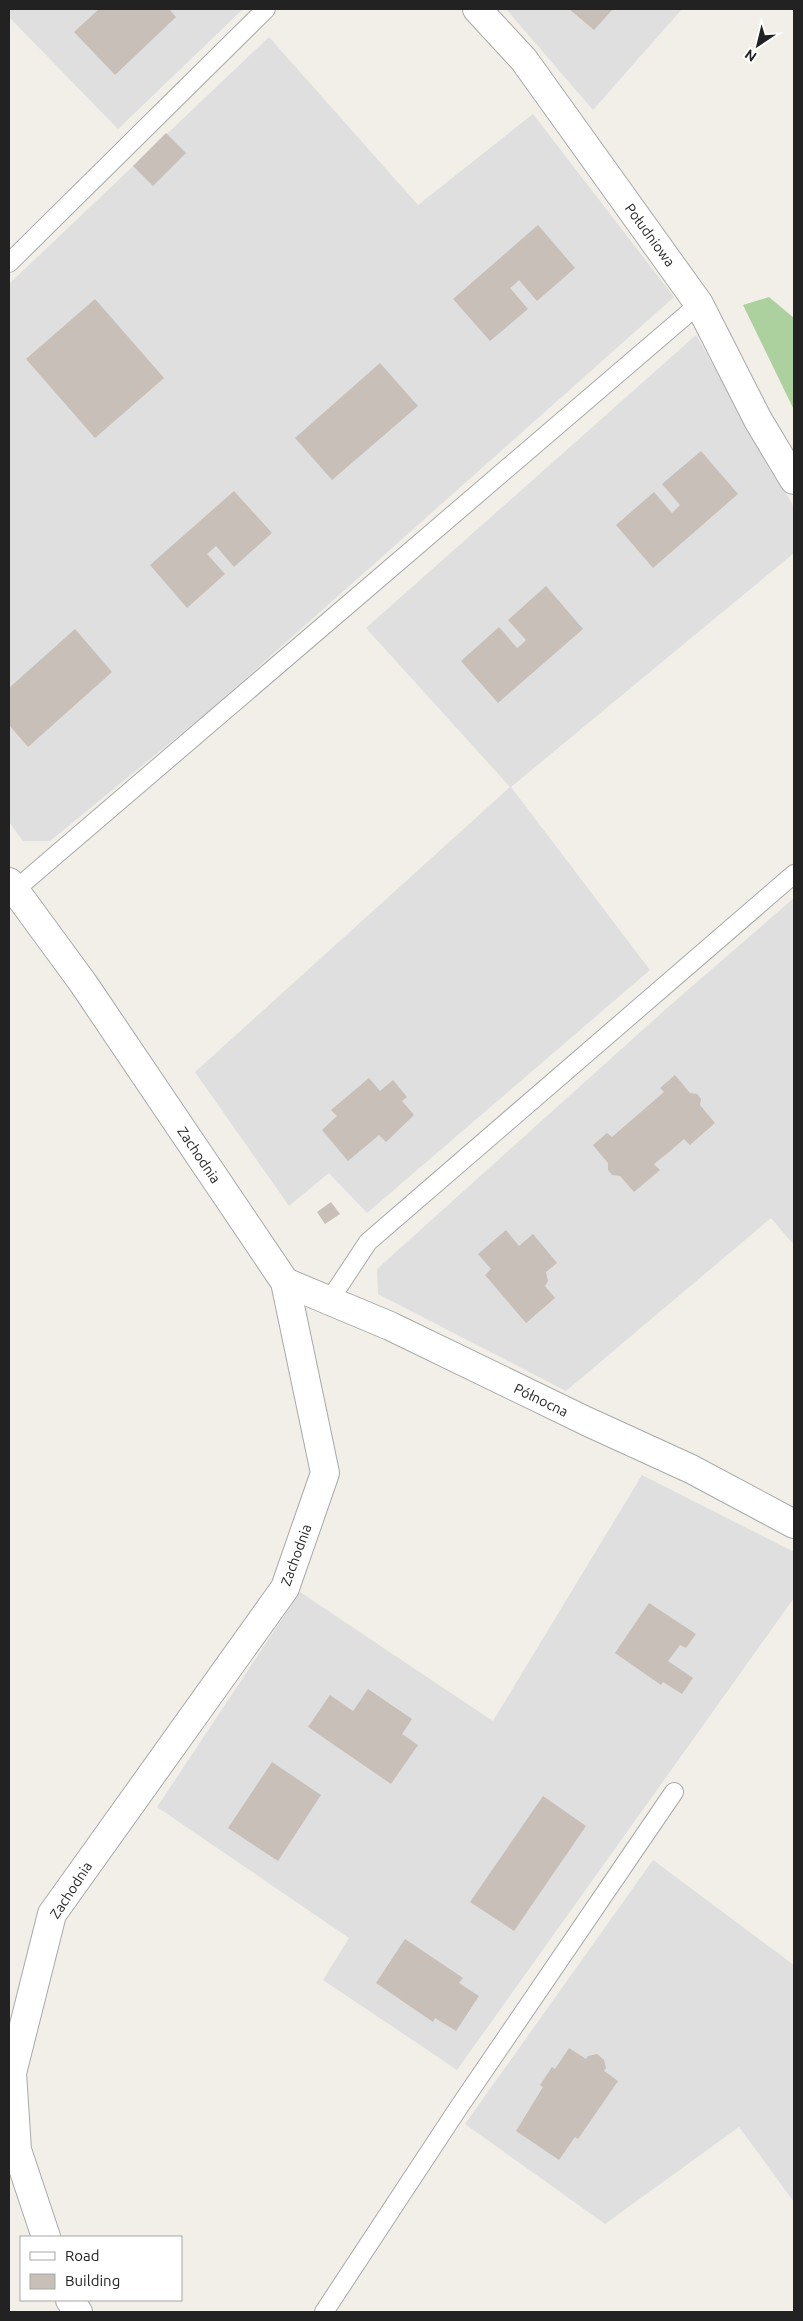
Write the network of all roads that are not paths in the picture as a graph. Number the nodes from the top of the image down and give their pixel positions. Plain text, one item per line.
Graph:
1 (266, 9) edge
2 (476, 9) edge
3 (9, 263) edge
4 (699, 304) junction
5 (794, 480) edge
6 (794, 874) edge
7 (12, 886) edge
8 (285, 1282) junction
9 (329, 1301) junction
10 (794, 1524) edge
11 (674, 1792) dead end
12 (46, 2236) edge
13 (71, 2301) edge
14 (78, 2312) edge
15 (324, 2312) edge

1 - 3 lane
2 - 4 street, Południowa
4 - 5 street, Południowa
4 - 7 lane
6 - 9 lane
7 - 8 street, Zachodnia
8 - 9 street, Północna
8 - 12 street, Zachodnia
9 - 10 street, Północna
11 - 15 lane
13 - 14 street

